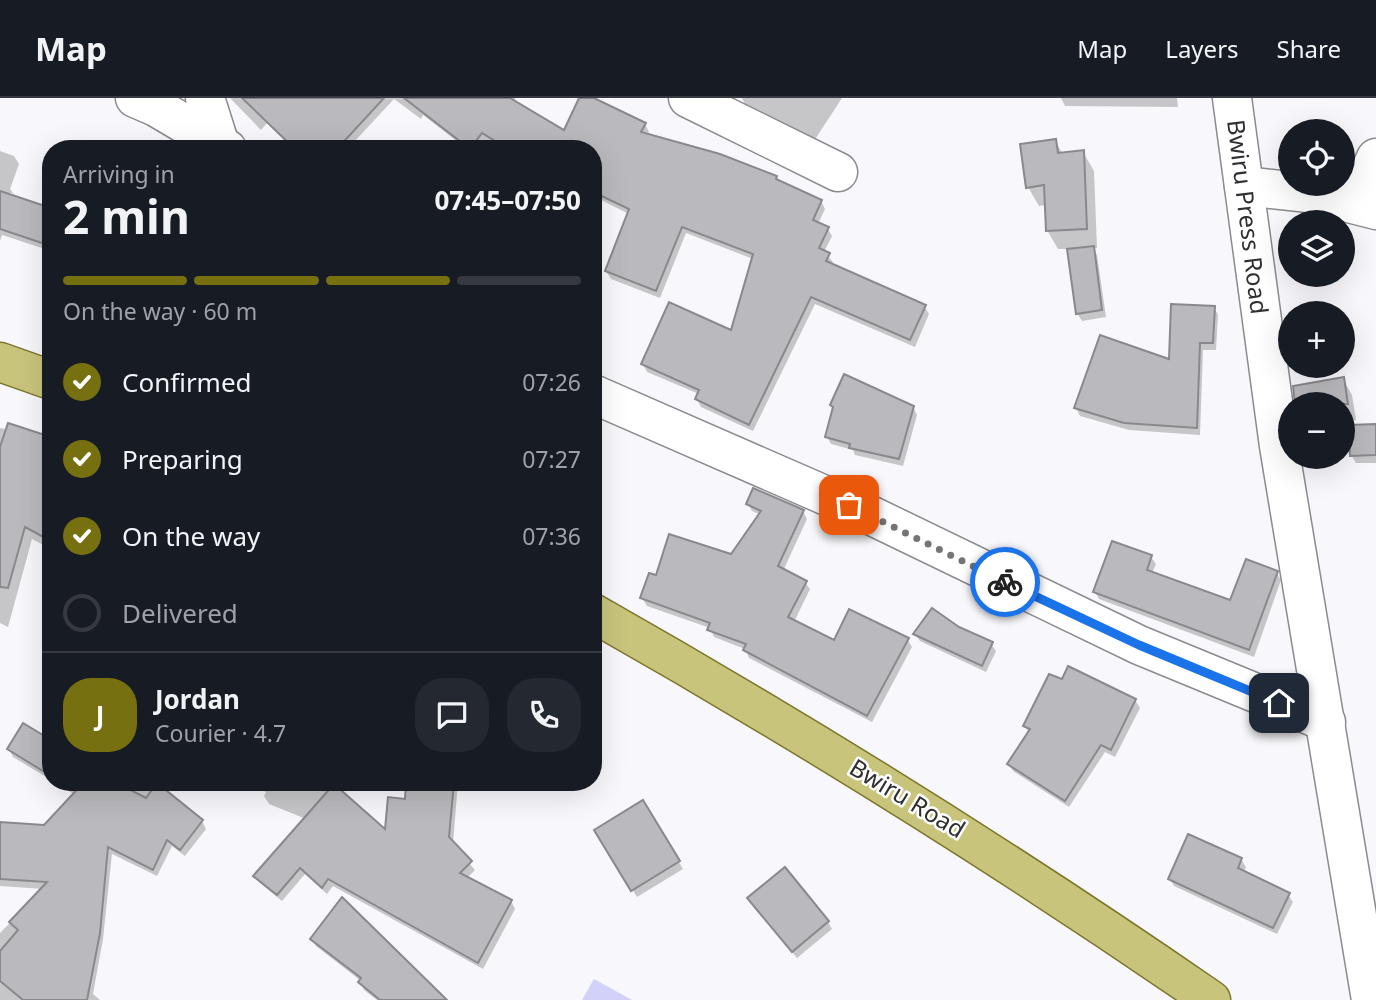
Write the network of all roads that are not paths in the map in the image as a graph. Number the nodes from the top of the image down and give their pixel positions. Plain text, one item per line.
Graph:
1 (135, 98) edge
2 (205, 98) edge
3 (688, 98) edge
4 (1232, 98) edge
5 (212, 140) edge
6 (221, 140) edge
7 (1376, 158) edge
8 (838, 172) dead end
9 (1244, 186) junction
10 (1366, 207) edge
11 (0, 362) edge
12 (42, 377) edge
13 (602, 398) edge
14 (602, 618) edge
15 (1326, 722) junction
16 (1212, 1000) edge
17 (1371, 1000) edge

1 - 5 street
2 - 6 street
3 - 8 street
4 - 9 street, Bwiru Press Road
7 - 10 street
9 - 10 street
9 - 15 street, Bwiru Press Road
11 - 12 main road
13 - 15 street
14 - 16 main road, Bwiru Road
15 - 17 street, Bwiru Press Road

